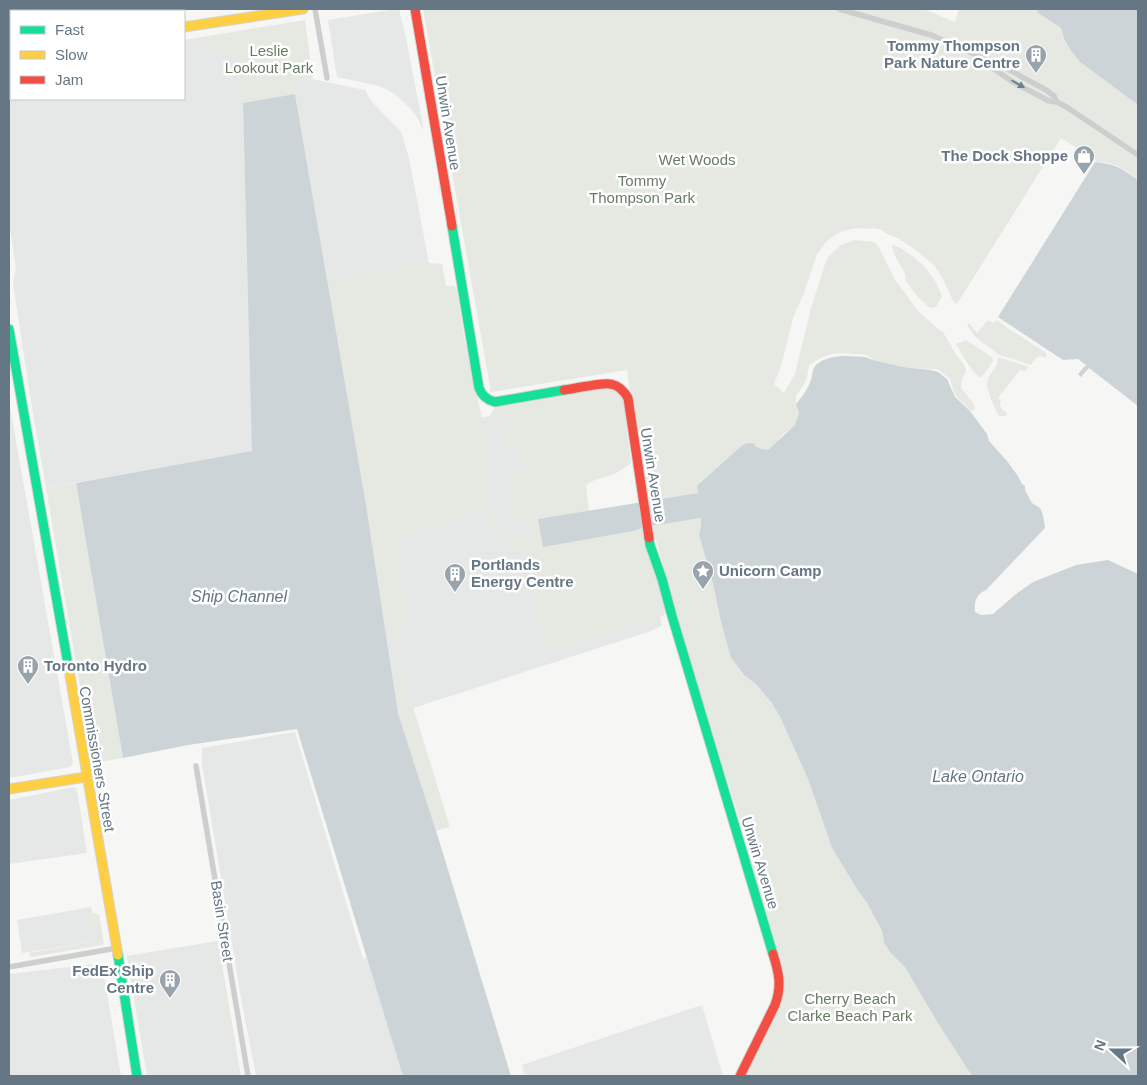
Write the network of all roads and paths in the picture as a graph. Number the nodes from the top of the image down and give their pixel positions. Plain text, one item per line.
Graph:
1 (303, 9) edge
2 (316, 9) edge
3 (415, 9) edge
4 (839, 9) edge
5 (185, 28) edge
6 (327, 78) dead end
7 (1138, 155) edge
8 (9, 329) edge
9 (196, 766) dead end
10 (86, 777) junction
11 (9, 789) edge
12 (117, 948) junction
13 (9, 967) edge
14 (137, 1076) edge
15 (248, 1076) edge
16 (740, 1076) edge

1 - 5 street
2 - 6 street
3 - 16 street, Unwin Avenue
4 - 7 street
8 - 10 street, Commissioners Street
9 - 15 street, Basin Street
10 - 11 street
10 - 12 street, Commissioners Street
12 - 13 street
12 - 14 street, Commissioners Street

